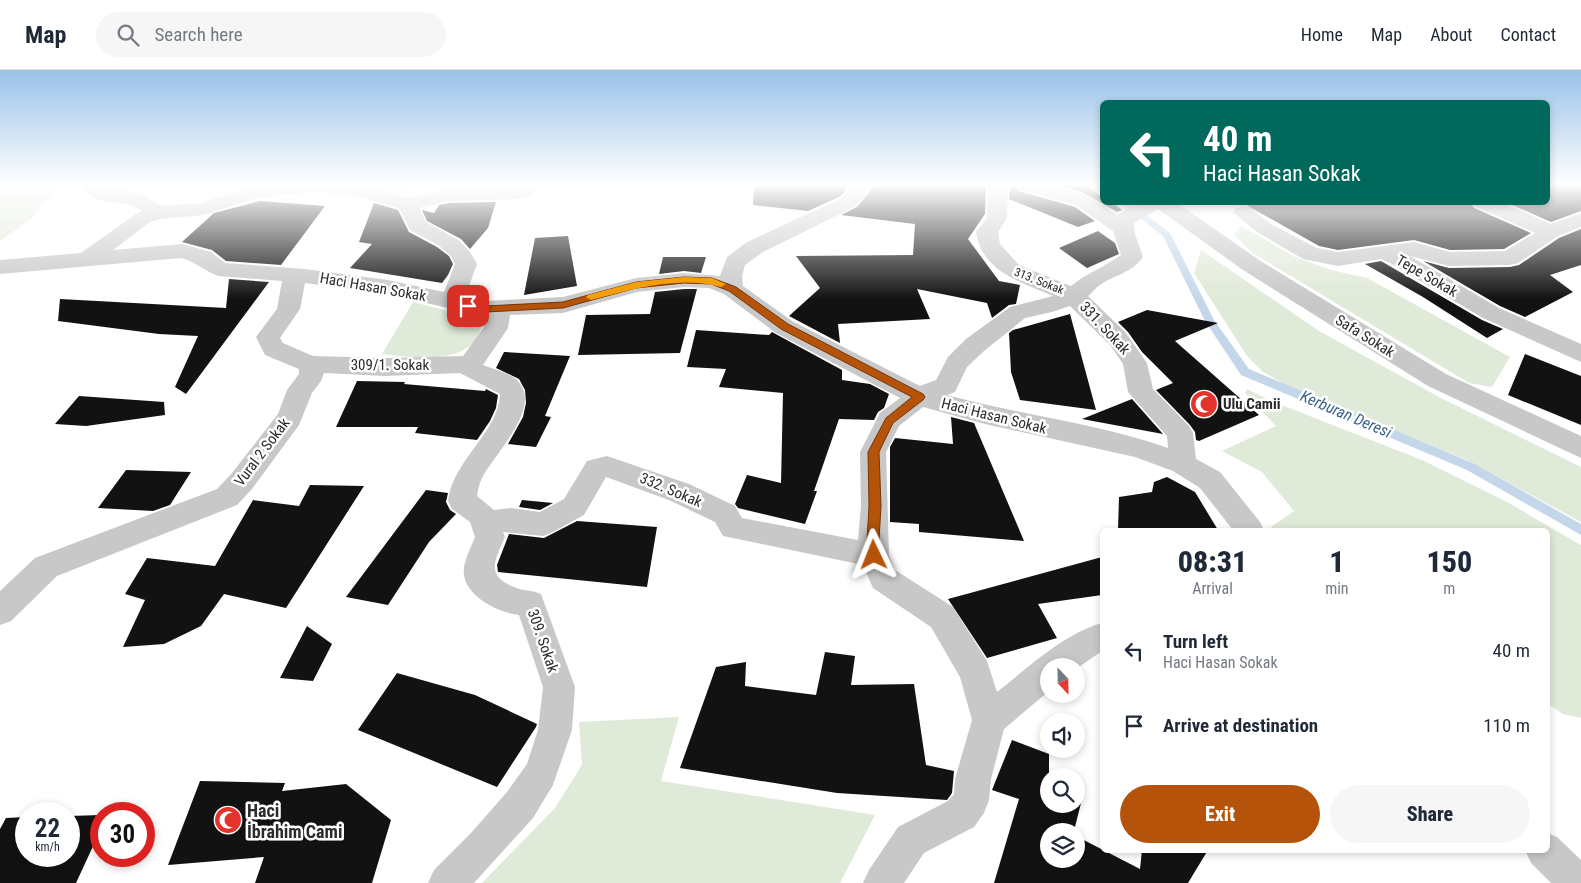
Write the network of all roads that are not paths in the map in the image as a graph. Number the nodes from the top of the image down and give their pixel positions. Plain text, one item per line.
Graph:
1 (136, 223) edge
2 (416, 223) edge
3 (805, 223) edge
4 (993, 223) edge
5 (1123, 223) edge
6 (1230, 223) edge
7 (1248, 223) edge
8 (1530, 223) edge
9 (1572, 223) edge
10 (1551, 232) junction
11 (1383, 252) junction
12 (85, 261) junction
13 (0, 267) edge
14 (294, 275) junction
15 (732, 289) junction
16 (1074, 296) junction
17 (451, 302) junction
18 (499, 309) junction
19 (1581, 354) edge
20 (310, 364) junction
21 (470, 364) junction
22 (919, 397) junction
23 (1581, 448) edge
24 (1183, 464) junction
25 (485, 522) junction
26 (1248, 528) edge
27 (874, 555) junction
28 (0, 612) edge
29 (1100, 638) edge
30 (1065, 658) edge
31 (1040, 678) edge
32 (989, 720) junction
33 (1547, 853) edge
34 (447, 883) edge
35 (882, 883) edge
36 (1578, 883) edge

1 - 12 street
2 - 17 street
3 - 15 street
4 - 16 street, 313. Sokak
5 - 16 street
6 - 23 street, Safa Sokak
7 - 11 street, Tepe Sokak
8 - 10 street
9 - 10 street
10 - 11 street
11 - 19 street, Tepe Sokak
12 - 13 street, Haci Hasan Sokak
12 - 14 street, Haci Hasan Sokak
14 - 17 street, Haci Hasan Sokak
14 - 20 street
15 - 18 street, Haci Hasan Sokak
15 - 22 street, Haci Hasan Sokak
16 - 22 street
16 - 24 street, 331. Sokak
17 - 18 street, Haci Hasan Sokak
18 - 21 street
20 - 21 street, 309/1. Sokak
20 - 28 street, Vural 2 Sokak
21 - 25 street
22 - 24 street, Haci Hasan Sokak
22 - 27 street
24 - 26 street, Haci Hasan Sokak
25 - 27 street, 332. Sokak
25 - 34 street, 309. Sokak
27 - 32 street
29 - 30 street
31 - 32 street
32 - 35 street
33 - 36 street

